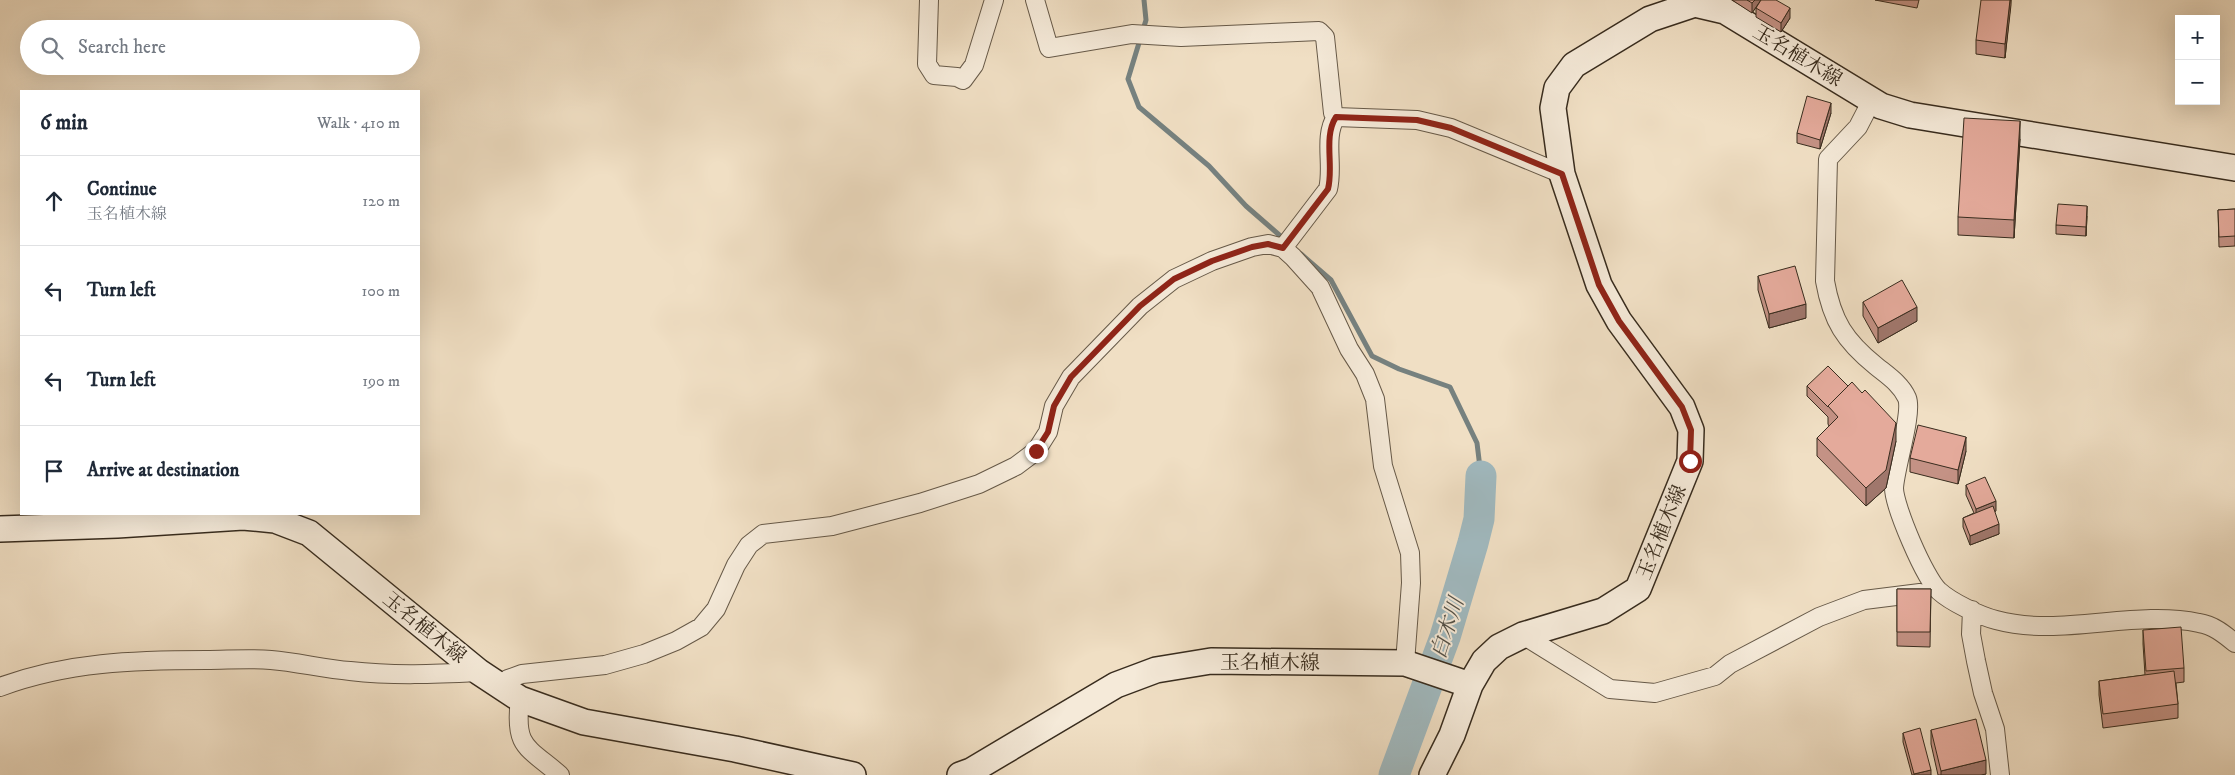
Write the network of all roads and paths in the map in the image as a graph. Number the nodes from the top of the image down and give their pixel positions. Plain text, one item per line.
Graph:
1 (929, 0) edge
2 (994, 0) edge
3 (1035, 0) edge
4 (1872, 100) junction
5 (1336, 117) junction
6 (2235, 168) edge
7 (1562, 174) junction
8 (1283, 248) junction
9 (0, 528) edge
10 (1938, 590) junction
11 (1972, 610) junction
12 (1523, 635) junction
13 (2235, 643) edge
14 (1411, 664) junction
15 (479, 672) junction
16 (1470, 684) junction
17 (0, 687) edge
18 (510, 692) junction
19 (560, 775) edge
20 (853, 775) edge
21 (960, 775) edge
22 (1432, 775) edge
23 (2000, 775) edge

1 - 2 street
3 - 5 street
4 - 6 main road, 玉名植木線
4 - 7 main road, 玉名植木線
4 - 10 street
5 - 7 street
5 - 8 street
7 - 12 main road, 玉名植木線
8 - 14 street
8 - 18 street
9 - 15 main road, 玉名植木線
10 - 11 street
10 - 12 street
11 - 13 street
11 - 23 street
12 - 16 main road, 玉名植木線
14 - 16 main road, 玉名植木線
14 - 21 main road, 玉名植木線
15 - 17 street
15 - 18 main road, 玉名植木線
16 - 22 main road
18 - 19 street
18 - 20 main road, 玉名植木線

